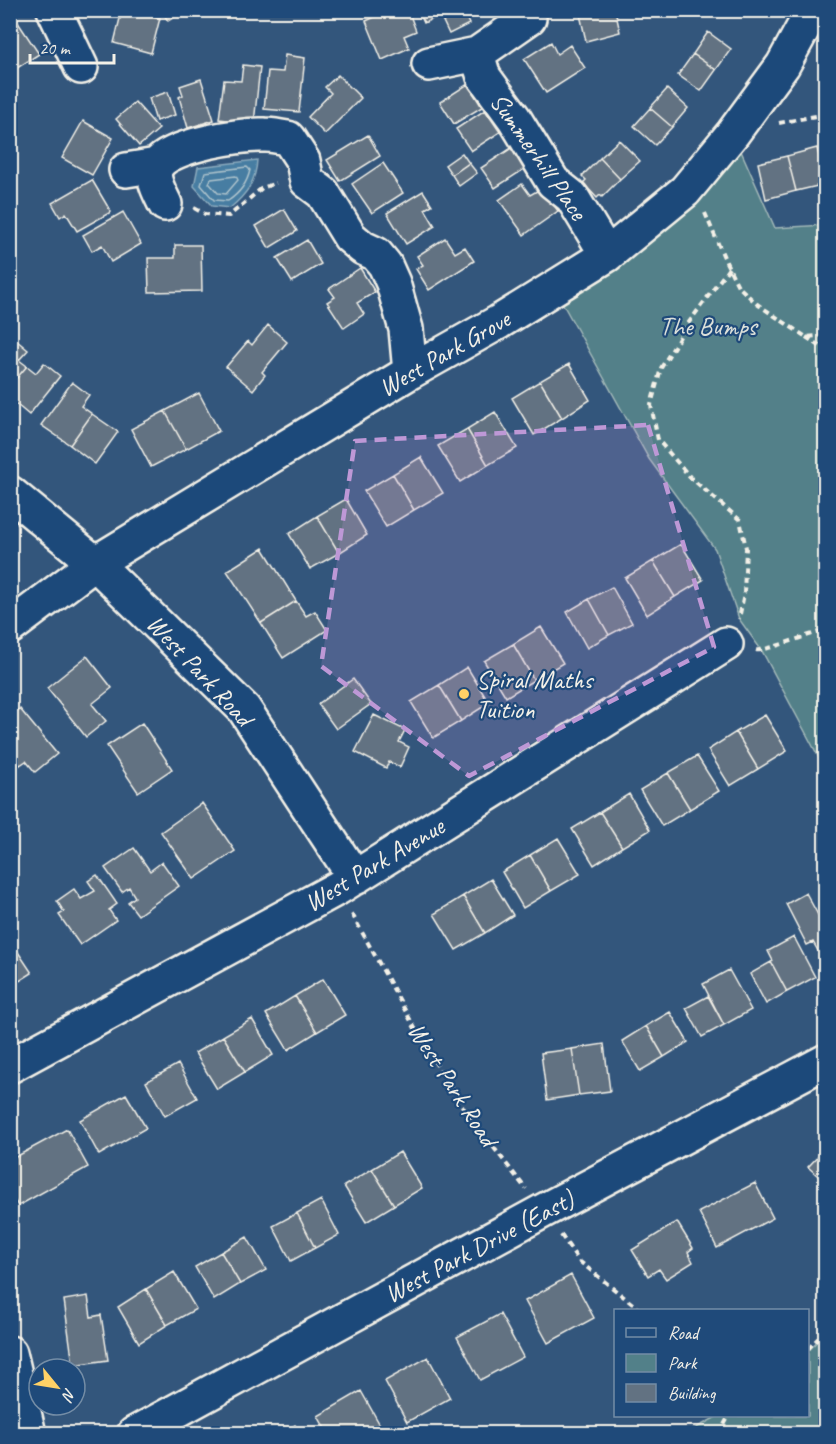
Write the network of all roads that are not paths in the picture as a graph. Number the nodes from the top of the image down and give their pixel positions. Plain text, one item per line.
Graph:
1 (54, 10) edge
2 (813, 10) edge
3 (529, 18) dead end
4 (477, 54) junction
5 (429, 64) dead end
6 (81, 67) dead end
7 (178, 205) road end
8 (607, 255) junction
9 (410, 372) junction
10 (10, 493) edge
11 (96, 563) junction
12 (10, 627) edge
13 (741, 633) road end
14 (346, 883) junction
15 (825, 1060) edge
16 (10, 1066) edge
17 (10, 1353) edge
18 (29, 1434) edge
19 (134, 1434) edge

1 - 6 street
2 - 8 street, West Park Grove
3 - 4 street
4 - 5 street
4 - 8 street, Summerhill Place
7 - 9 street
8 - 9 street, West Park Grove
9 - 11 street, West Park Grove
10 - 11 street, West Park Road
11 - 12 street, West Park Grove
11 - 14 street, West Park Road
13 - 14 street, West Park Avenue
14 - 16 street, West Park Avenue
15 - 19 street, West Park Drive (East)
17 - 18 street

